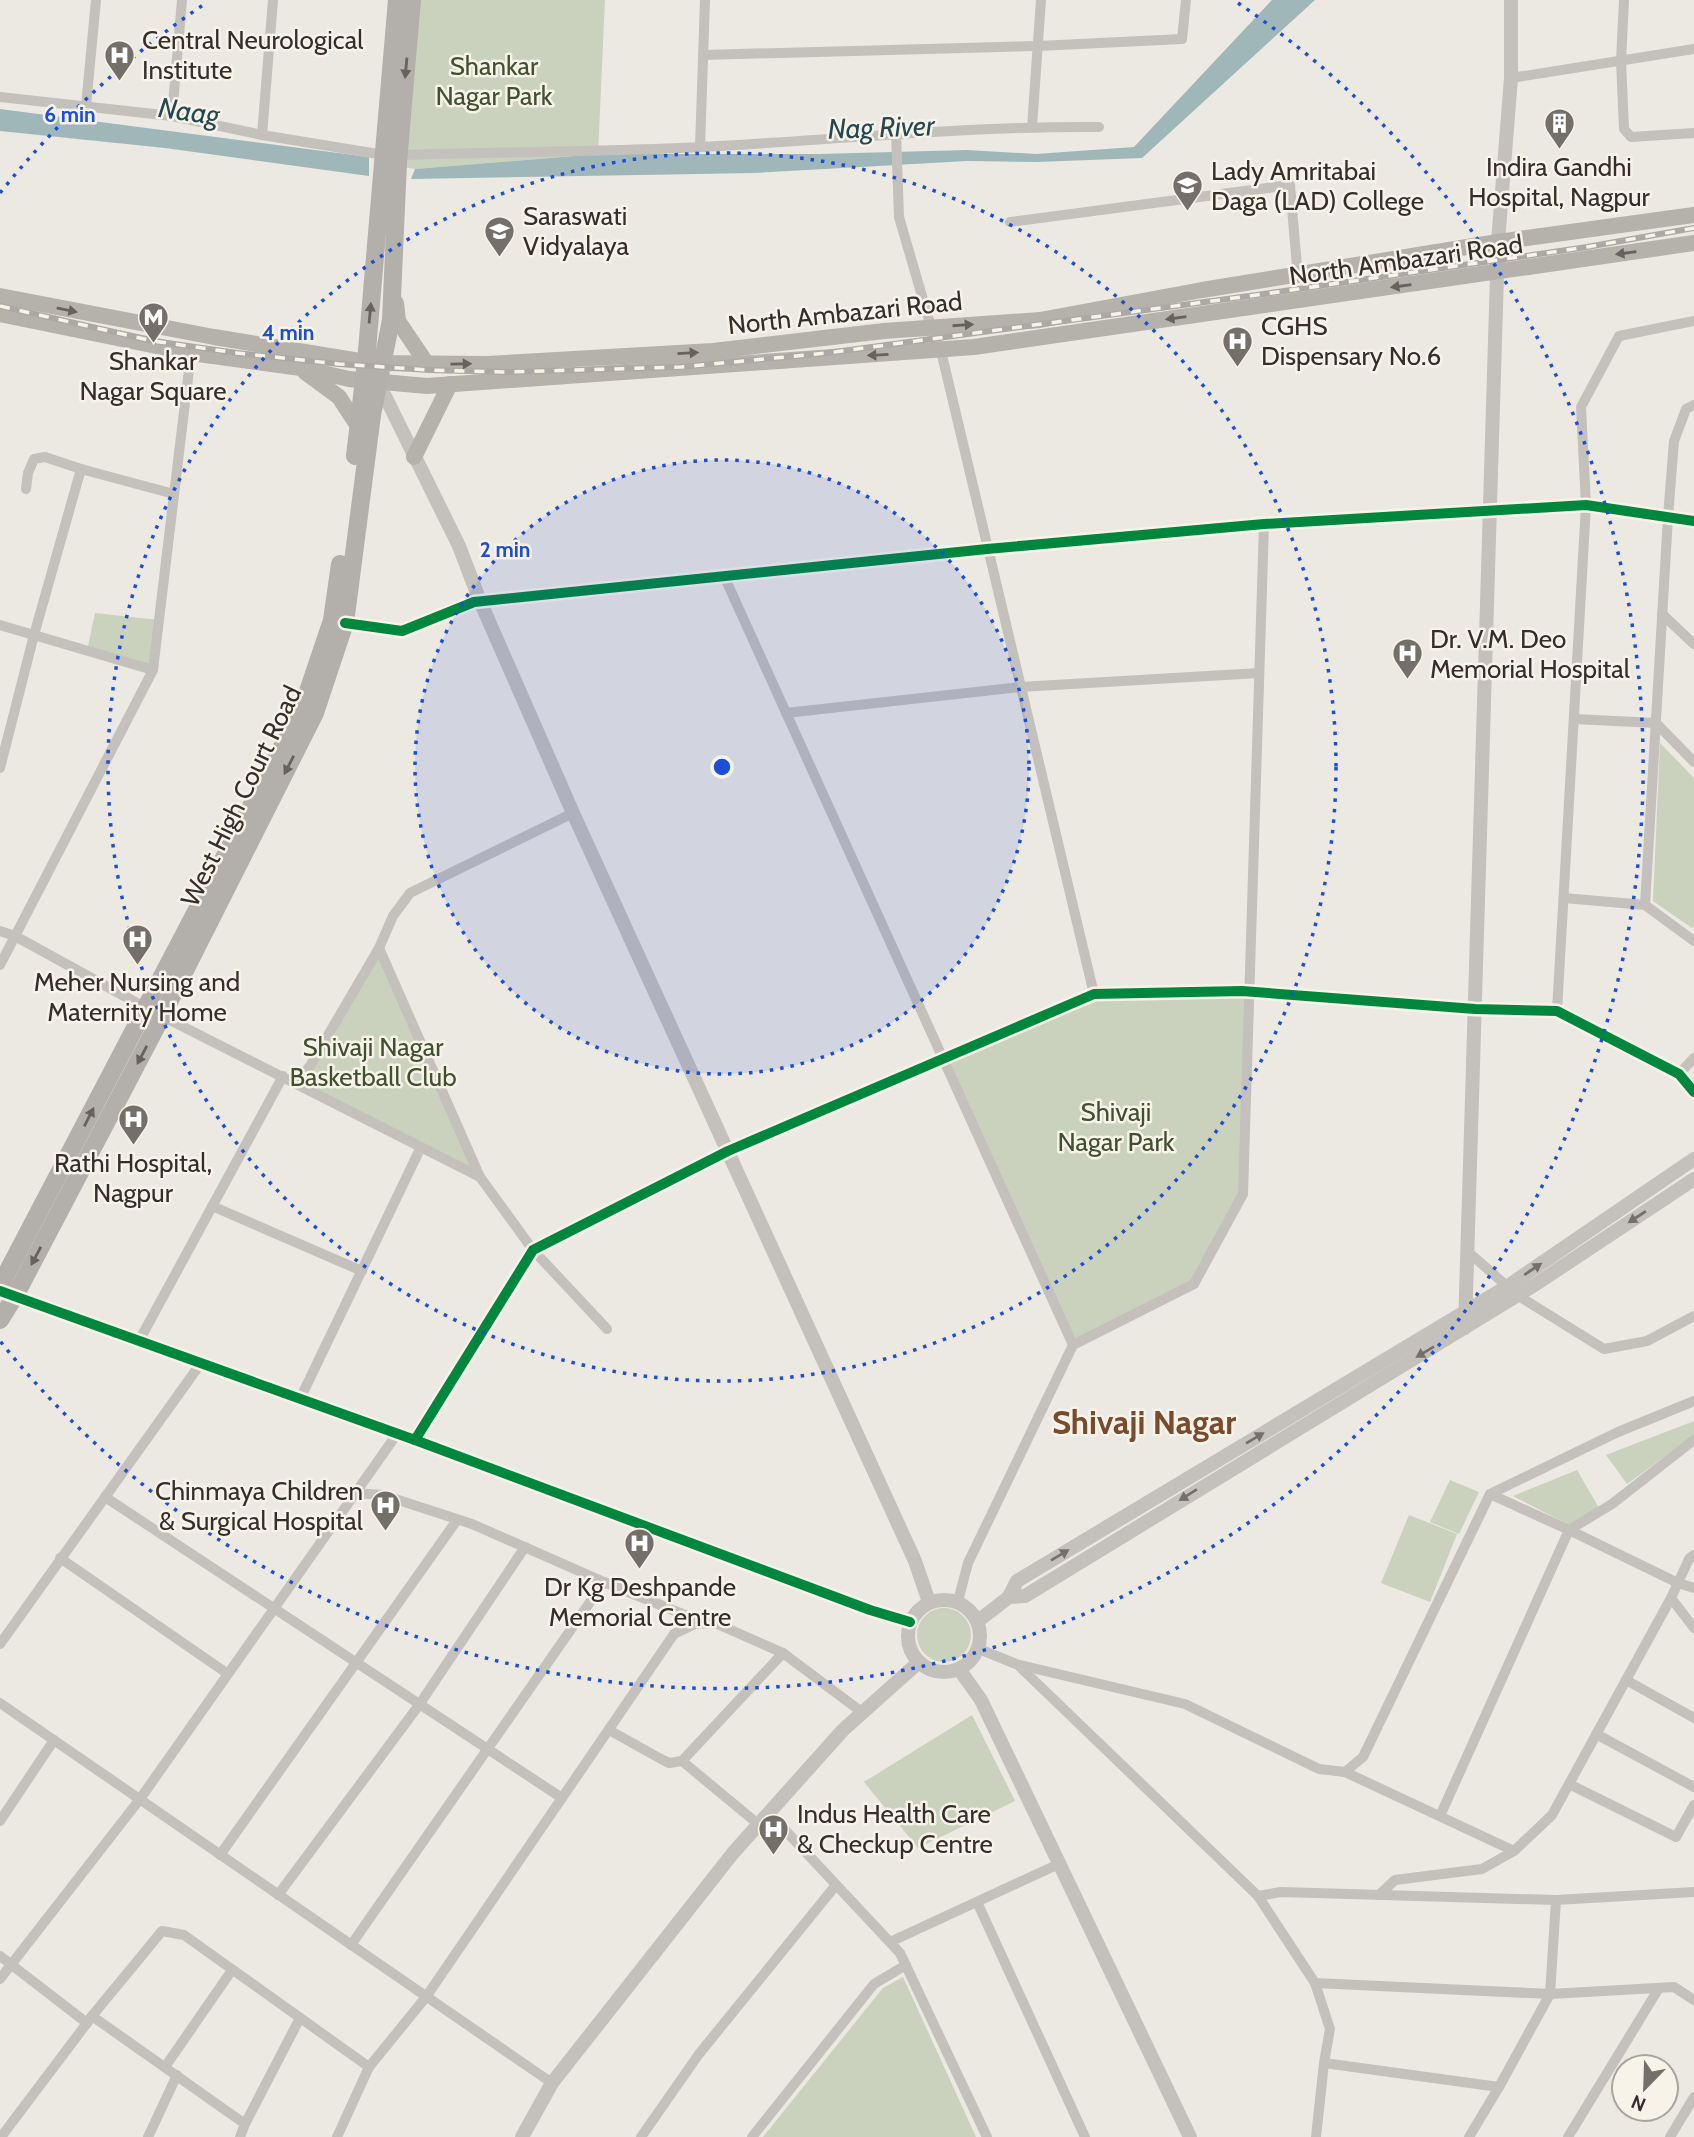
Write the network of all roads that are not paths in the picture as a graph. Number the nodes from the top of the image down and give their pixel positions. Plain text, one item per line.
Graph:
1 (96, 0) edge
2 (182, 0) edge
3 (273, 0) edge
4 (397, 0) edge
5 (412, 0) edge
6 (705, 0) edge
7 (1041, 0) edge
8 (1186, 0) edge
9 (1511, 0) edge
10 (1625, 0) edge
11 (1038, 46) junction
12 (1694, 49) edge
13 (703, 55) junction
14 (1620, 61) junction
15 (1511, 78) junction
16 (0, 96) edge
17 (86, 106) junction
18 (172, 116) junction
19 (1032, 127) junction
20 (1098, 127) dead end
21 (1694, 133) edge
22 (262, 135) junction
23 (896, 135) junction
24 (701, 147) junction
25 (391, 155) junction
26 (1694, 215) edge
27 (1010, 222) dead end
28 (1498, 242) junction
29 (1694, 243) edge
30 (1498, 272) junction
31 (1297, 276) junction
32 (394, 286) junction
33 (0, 296) edge
34 (0, 314) edge
35 (1694, 321) edge
36 (931, 327) junction
37 (940, 351) junction
38 (191, 354) junction
39 (374, 362) junction
40 (427, 364) junction
41 (301, 368) junction
42 (450, 384) junction
43 (370, 387) junction
44 (1694, 405) edge
45 (358, 426) junction
46 (414, 457) junction
47 (81, 469) junction
48 (26, 489) dead end
49 (174, 495) junction
50 (1586, 505) junction
51 (1490, 511) junction
52 (1668, 517) junction
53 (1694, 521) edge
54 (1264, 524) junction
55 (987, 549) junction
56 (724, 576) junction
57 (480, 601) junction
58 (1662, 614) junction
59 (345, 623) junction
60 (0, 625) edge
61 (34, 635) junction
62 (1694, 644) edge
63 (153, 670) junction
64 (1259, 673) junction
65 (1020, 687) junction
66 (786, 713) junction
67 (1574, 719) junction
68 (1656, 723) junction
69 (1694, 762) edge
70 (0, 768) edge
71 (572, 813) junction
72 (1564, 898) junction
73 (1645, 905) junction
74 (0, 931) edge
75 (15, 936) junction
76 (1693, 939) edge
77 (379, 948) junction
78 (0, 965) edge
79 (1250, 992) junction
80 (1094, 994) junction
81 (146, 1008) junction
82 (1475, 1009) junction
83 (1557, 1011) junction
84 (162, 1016) junction
85 (1694, 1058) edge
86 (944, 1059) junction
87 (1679, 1074) junction
88 (283, 1076) junction
89 (296, 1082) junction
90 (1694, 1092) edge
91 (421, 1147) junction
92 (729, 1151) junction
93 (1694, 1159) edge
94 (480, 1177) junction
95 (1694, 1179) edge
96 (212, 1206) junction
97 (533, 1250) junction
98 (1466, 1250) junction
99 (362, 1270) junction
100 (5, 1291) edge
101 (1512, 1291) junction
102 (1694, 1316) edge
103 (0, 1320) edge
104 (1464, 1320) junction
105 (607, 1329) dead end
106 (139, 1341) junction
107 (1073, 1345) junction
108 (201, 1363) junction
109 (300, 1399) junction
110 (1694, 1401) edge
111 (397, 1434) junction
112 (415, 1440) junction
113 (1694, 1440) edge
114 (355, 1493) junction
115 (1490, 1494) junction
116 (104, 1497) junction
117 (457, 1520) junction
118 (1569, 1530) junction
119 (525, 1548) junction
120 (1694, 1555) edge
121 (60, 1558) junction
122 (604, 1582) junction
123 (1678, 1583) junction
124 (1694, 1588) edge
125 (1671, 1598) junction
126 (957, 1601) junction
127 (929, 1602) junction
128 (273, 1610) junction
129 (978, 1621) junction
130 (910, 1622) junction
131 (705, 1623) junction
132 (1694, 1628) edge
133 (0, 1644) edge
134 (979, 1649) junction
135 (783, 1653) junction
136 (919, 1662) junction
137 (355, 1663) junction
138 (1016, 1664) junction
139 (959, 1669) junction
140 (228, 1674) junction
141 (1626, 1679) junction
142 (0, 1703) edge
143 (419, 1705) junction
144 (863, 1713) junction
145 (1694, 1718) edge
146 (609, 1730) junction
147 (1596, 1734) junction
148 (54, 1740) junction
149 (487, 1749) junction
150 (682, 1761) junction
151 (1345, 1772) junction
152 (1569, 1784) junction
153 (1694, 1787) edge
154 (562, 1798) junction
155 (140, 1799) junction
156 (1694, 1805) edge
157 (769, 1813) junction
158 (1440, 1816) junction
159 (0, 1821) edge
160 (758, 1824) junction
161 (1514, 1851) junction
162 (220, 1855) junction
163 (1061, 1863) junction
164 (836, 1885) junction
165 (1694, 1892) edge
166 (278, 1895) junction
167 (1379, 1895) junction
168 (1258, 1896) junction
169 (1556, 1900) junction
170 (977, 1902) junction
171 (890, 1942) junction
172 (351, 1945) junction
173 (0, 1956) edge
174 (11, 1964) junction
175 (906, 1965) junction
176 (232, 1970) junction
177 (0, 1979) edge
178 (1315, 1983) junction
179 (1659, 1988) junction
180 (1550, 1994) junction
181 (426, 1997) junction
182 (1694, 2000) edge
183 (300, 2018) junction
184 (90, 2020) junction
185 (1324, 2063) junction
186 (165, 2067) junction
187 (369, 2067) junction
188 (177, 2075) junction
189 (552, 2083) junction
190 (1499, 2087) junction
191 (1694, 2097) edge
192 (245, 2124) junction
193 (1, 2137) edge
194 (148, 2137) edge
195 (240, 2137) edge
196 (337, 2137) edge
197 (522, 2137) edge
198 (641, 2137) edge
199 (752, 2137) edge
200 (987, 2137) edge
201 (1085, 2137) edge
202 (1191, 2137) edge
203 (1315, 2137) edge
204 (1469, 2137) edge
205 (1568, 2137) edge
206 (1670, 2137) edge

1 - 17 street
2 - 18 street
3 - 22 street
4 - 25 main road, West High Court Road
5 -> 25 main road, West High Court Road
6 - 13 street
7 - 11 street
8 - 11 street
9 - 15 street
10 - 14 street
11 - 13 street
11 - 19 street
12 - 14 street
13 - 24 street
14 - 15 street
14 - 21 street
15 - 28 street
16 - 17 street
17 - 18 street
18 - 22 street
19 - 20 street
19 - 23 street
22 - 25 street
23 - 24 street
23 - 36 street
24 - 25 street
25 - 32 main road, West High Court Road
39 -> 25 main road, West High Court Road
26 - 28 main road, North Ambazari Road
27 - 31 street
28 - 30 street
28 - 31 main road, North Ambazari Road
29 -> 30 main road, North Ambazari Road
30 -> 37 main road, North Ambazari Road
30 - 51 street
36 -> 31 main road, North Ambazari Road
32 - 39 main road, West High Court Road
32 - 40 main road
33 -> 39 main road, North Ambazari Road
34 - 38 main road, North Ambazari Road
35 - 50 street
36 - 37 street
40 -> 36 main road, North Ambazari Road
37 -> 42 main road, North Ambazari Road
37 - 55 street
38 - 41 main road, North Ambazari Road
38 - 49 street
39 - 40 main road, North Ambazari Road
39 - 43 main road, West High Court Road
41 - 43 main road, North Ambazari Road
41 - 45 main road
42 - 43 main road, North Ambazari Road
42 - 46 main road
43 - 45 main road, West High Court Road
43 - 46 street
43 - 59 main road, West High Court Road
44 - 52 street
45 - 81 main road, West High Court Road
46 - 57 street
47 - 48 street
47 - 49 street
47 - 61 street
49 - 63 street
50 - 51 street
50 - 52 street
50 - 67 street
51 - 54 street
51 - 82 street
52 - 53 street
52 - 58 street
54 - 55 street
54 - 64 street
55 - 56 street
55 - 65 street
56 - 57 street
56 - 66 street
57 - 59 street
57 - 71 street
58 - 62 street
58 - 68 street
59 -> 84 main road, West High Court Road
60 - 61 street
61 - 63 street
61 - 70 street
63 - 75 street
64 - 65 street
64 - 79 street
65 - 66 street
65 - 80 street
66 - 86 street
67 - 68 street
67 - 72 street
68 - 69 street
68 - 73 street
71 - 77 street
71 - 92 street
72 - 73 street
72 - 83 street
73 - 76 street
74 - 75 street
75 - 78 street
75 - 81 street
77 - 89 street
77 - 94 street
79 - 80 street
79 - 82 street
79 - 107 street
80 - 86 street
81 - 84 street
100 -> 81 main road, West High Court Road
82 - 83 street
82 - 98 street
83 - 87 street
84 - 88 street
84 -> 100 main road, West High Court Road
85 - 87 street
86 - 92 street
86 - 107 street
87 - 90 street
88 - 89 street
88 - 96 street
89 - 91 street
91 - 94 street
91 - 99 street
92 - 97 street
92 - 127 street
101 -> 93 street
94 - 97 street
95 -> 101 street
96 - 99 street
96 - 106 street
97 - 105 street
97 - 112 street
98 - 101 street
98 - 104 street
99 - 109 street
100 - 103 main road, West High Court Road
100 - 106 street
101 - 102 street
101 - 104 street
104 - 129 street
106 - 108 street
107 - 126 street
108 - 109 street
108 - 116 street
109 - 111 street
110 - 115 street
111 - 112 street
111 - 114 street
112 - 130 street
113 - 118 street
114 - 117 street
114 - 128 street
115 - 118 street
115 - 151 street
116 - 121 street
116 - 128 street
117 - 119 street
117 - 137 street
118 - 123 street
118 - 158 street
119 - 122 street
119 - 143 street
120 - 123 street
121 - 133 street
121 - 140 street
122 - 131 street
122 - 149 street
123 - 124 street
123 - 125 street
125 - 132 street
125 - 141 street
126 - 127 street
126 - 129 street
127 - 130 street
128 - 137 street
128 - 140 street
129 - 134 street
130 - 136 street
131 - 135 street
131 - 146 street
134 - 138 street
134 - 139 street
135 - 144 street
135 - 150 street
136 - 139 street
136 - 144 street
137 - 143 street
137 - 162 street
138 - 151 street
138 - 168 street
139 - 163 street
140 - 155 street
141 - 145 street
141 - 147 street
142 - 148 street
143 - 149 street
143 - 166 street
144 - 157 street
146 - 150 street
146 - 154 street
147 - 152 street
147 - 153 street
148 - 155 street
148 - 159 street
149 - 154 street
149 - 172 street
150 - 160 street
151 - 158 street
152 - 156 street
152 - 161 street
154 - 181 street
155 - 162 street
155 - 174 street
157 - 160 street
157 - 164 street
158 - 161 street
160 - 189 street
161 - 167 street
162 - 166 street
163 - 170 street
163 - 202 street
164 - 171 street
164 - 198 street
165 - 169 street
166 - 172 street
167 - 168 street
167 - 169 street
168 - 178 street
169 - 180 street
170 - 171 street
170 - 201 street
171 - 175 street
172 - 181 street
173 - 174 street
174 - 177 street
174 - 184 street
175 - 199 street
175 - 200 street
176 - 183 street
176 - 184 street
176 - 186 street
178 - 180 street
178 - 185 street
179 - 180 street
179 - 182 street
179 - 205 street
180 - 190 street
181 - 187 street
181 - 189 street
183 - 187 street
183 - 192 street
184 - 186 street
184 - 193 street
185 - 190 street
185 - 203 street
186 - 188 street
187 - 196 street
188 - 192 street
188 - 194 street
189 - 197 street
190 - 204 street
191 - 206 street
192 - 195 street

